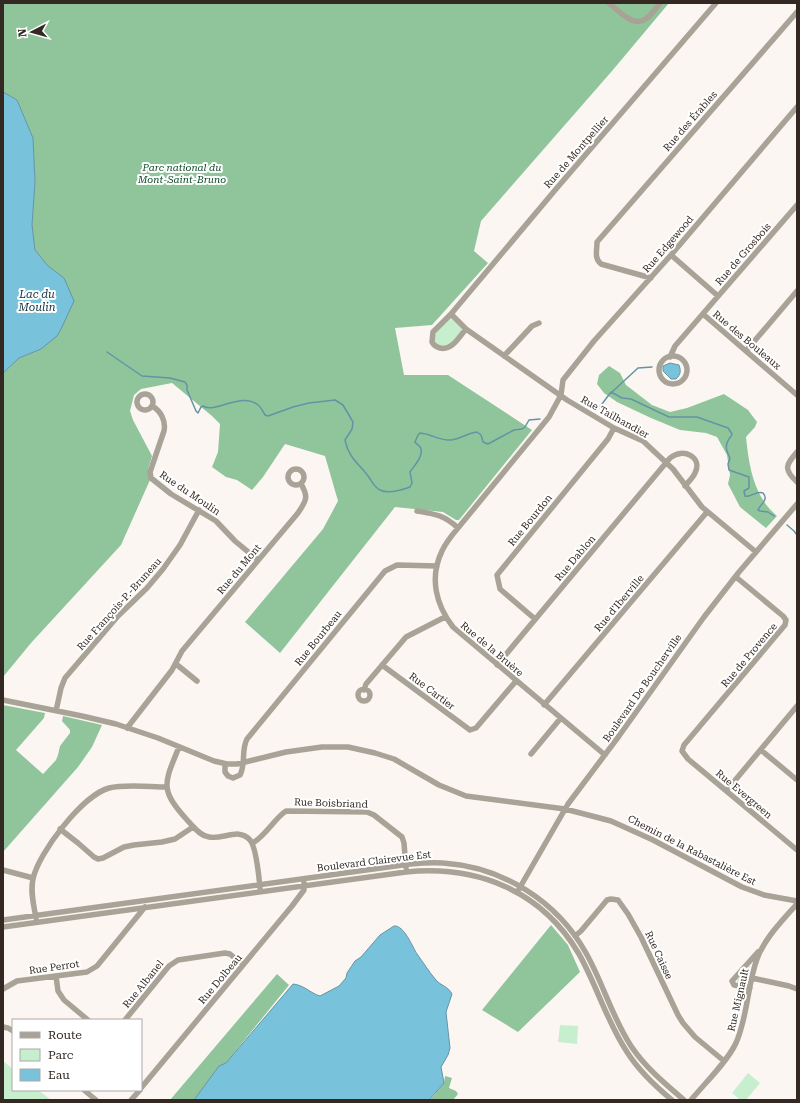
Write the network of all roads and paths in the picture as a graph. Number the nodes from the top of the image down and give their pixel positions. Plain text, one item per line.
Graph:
1 (609, 3) edge
2 (660, 3) edge
3 (716, 3) edge
4 (797, 12) edge
5 (797, 108) edge
6 (797, 205) edge
7 (671, 255) junction
8 (651, 278) junction
9 (797, 291) edge
10 (718, 296) junction
11 (451, 314) junction
12 (703, 314) junction
13 (539, 323) dead end
14 (466, 329) junction
15 (746, 351) junction
16 (504, 356) junction
17 (670, 357) junction
18 (561, 395) junction
19 (797, 395) edge
20 (152, 406) dead end
21 (614, 428) junction
22 (797, 452) edge
23 (666, 463) junction
24 (797, 482) edge
25 (301, 484) dead end
26 (685, 486) junction
27 (797, 504) edge
28 (199, 510) junction
29 (417, 511) dead end
30 (707, 512) junction
31 (458, 528) junction
32 (756, 552) junction
33 (258, 560) junction
34 (437, 566) junction
35 (736, 576) junction
36 (445, 616) junction
37 (535, 619) junction
38 (176, 664) junction
39 (382, 665) junction
40 (497, 665) junction
41 (197, 681) dead end
42 (516, 681) junction
43 (364, 690) dead end
44 (3, 700) edge
45 (544, 705) junction
46 (797, 706) edge
47 (56, 711) junction
48 (560, 719) junction
49 (127, 728) junction
50 (179, 747) junction
51 (761, 750) junction
52 (682, 751) joint
53 (531, 754) dead end
54 (605, 756) junction
55 (244, 762) junction
56 (225, 764) junction
57 (797, 780) edge
58 (167, 787) junction
59 (726, 790) junction
60 (565, 808) junction
61 (193, 826) junction
62 (60, 829) junction
63 (253, 843) junction
64 (797, 850) edge
65 (406, 864) junction
66 (3, 870) edge
67 (406, 872) junction
68 (33, 878) junction
69 (304, 878) junction
70 (260, 884) junction
71 (305, 886) junction
72 (520, 886) junction
73 (261, 892) junction
74 (516, 892) junction
75 (144, 900) junction
76 (797, 901) edge
77 (145, 908) junction
78 (35, 915) junction
79 (3, 920) edge
80 (36, 923) junction
81 (3, 927) edge
82 (575, 936) junction
83 (761, 949) junction
84 (243, 965) junction
85 (56, 976) junction
86 (752, 978) junction
87 (750, 988) junction
88 (3, 989) edge
89 (797, 989) edge
90 (87, 1019) edge
91 (126, 1019) edge
92 (724, 1061) junction
93 (142, 1087) edge
94 (85, 1091) edge
95 (138, 1091) edge
96 (96, 1100) edge
97 (131, 1100) edge
98 (672, 1100) edge
99 (684, 1100) edge
100 (691, 1100) edge

1 - 2 street
3 - 11 street, Rue de Montpellier
4 - 8 street, Rue des Érables
5 - 7 street, Rue Edgewood
6 - 10 street, Rue de Grosbois
7 - 8 street, Rue Edgewood
7 - 10 street
8 - 18 street, Rue Edgewood
9 - 15 street
10 - 12 street, Rue de Grosbois
11 - 14 street, Rue Tailhandier
11 - 14 street, Rue de Montpellier
12 - 15 street, Rue des Bouleaux
12 - 17 street, Rue de Grosbois
13 - 16 street
14 - 16 street, Rue Tailhandier
15 - 19 street, Rue des Bouleaux
16 - 18 street, Rue Tailhandier
17 - 17 street
18 - 21 street, Rue Tailhandier
18 - 31 street, Rue de la Bruère
20 - 28 street, Rue du Moulin
21 - 23 street, Rue Tailhandier
21 - 37 street, Rue Bourdon
22 - 24 street
23 - 26 street, Rue Tailhandier
23 - 26 street, Rue Dablon
23 - 37 street, Rue Dablon
25 - 33 street, Rue du Mont
26 - 30 street, Rue Tailhandier
27 - 32 street, Boulevard De Boucherville
28 - 33 street, Rue du Moulin
28 - 47 street, Rue François-P.-Bruneau
29 - 31 street
30 - 32 street, Rue Tailhandier
30 - 45 street, Rue d'Iberville
31 - 34 street, Rue de la Bruère
32 - 35 street, Boulevard De Boucherville
33 - 38 street, Rue du Mont
34 - 36 street, Rue de la Bruère
34 - 55 street, Rue Bourbeau
35 - 52 street, Rue de Provence
35 - 54 street, Boulevard De Boucherville
36 - 39 street
36 - 40 street, Rue de la Bruère
37 - 40 street, Rue Dablon
38 - 41 street
38 - 49 street, Rue du Mont
39 - 42 street, Rue Cartier
39 - 43 street
40 - 42 street, Rue de la Bruère
42 - 45 street, Rue de la Bruère
44 - 47 street, Chemin de la Rabastalière Est
45 - 48 street, Rue de la Bruère
46 - 51 street
47 - 49 street, Chemin de la Rabastalière Est
48 - 53 street
48 - 54 street, Rue de la Bruère
49 - 50 street, Chemin de la Rabastalière Est
50 - 56 street, Chemin de la Rabastalière Est
50 - 58 street
51 - 57 street
51 - 59 street
52 - 59 street, Rue Evergreen
54 - 60 street, Boulevard De Boucherville
55 - 56 street, Chemin de la Rabastalière Est
55 - 56 street
55 - 60 street, Chemin de la Rabastalière Est
58 - 61 street
58 - 62 street
59 - 64 street, Rue Evergreen
60 - 72 street, Boulevard De Boucherville
60 - 76 street, Chemin de la Rabastalière Est
61 - 62 street
61 - 63 street
62 - 68 street
63 - 65 street, Rue Boisbriand
63 - 70 street
65 - 67 street, Rue Boisbriand
65 - 69 street, Boulevard Clairevue Est
65 - 72 street, Boulevard Clairevue Est
66 - 68 street
67 - 71 street, Boulevard Clairevue Est
67 - 74 street, Boulevard Clairevue Est
68 - 78 street
69 - 70 street, Boulevard Clairevue Est
69 - 71 street
70 - 73 street
70 - 75 street, Boulevard Clairevue Est
71 - 73 street, Boulevard Clairevue Est
71 - 84 street, Rue Dolbeau
72 - 74 street, Boulevard De Boucherville
72 - 82 street, Boulevard Clairevue Est
73 - 77 street, Boulevard Clairevue Est
74 - 98 street, Boulevard Clairevue Est
75 - 77 street
75 - 78 street, Boulevard Clairevue Est
76 - 83 street, Rue Mignault
77 - 80 street, Boulevard Clairevue Est
77 - 85 street, Rue Perrot
78 - 79 street, Boulevard Clairevue Est
78 - 80 street
80 - 81 street, Boulevard Clairevue Est
82 - 92 street, Rue Caisse
82 - 99 street, Boulevard Clairevue Est
83 - 86 street, Rue Mignault
83 - 87 street
84 - 91 street, Rue Albanel
84 - 93 street, Rue Dolbeau
85 - 88 street, Rue Perrot
85 - 90 street
86 - 87 street, Rue Mignault
86 - 89 street
87 - 92 street, Rue Mignault
92 - 100 street, Rue Mignault
94 - 96 street
95 - 97 street, Rue Dolbeau

